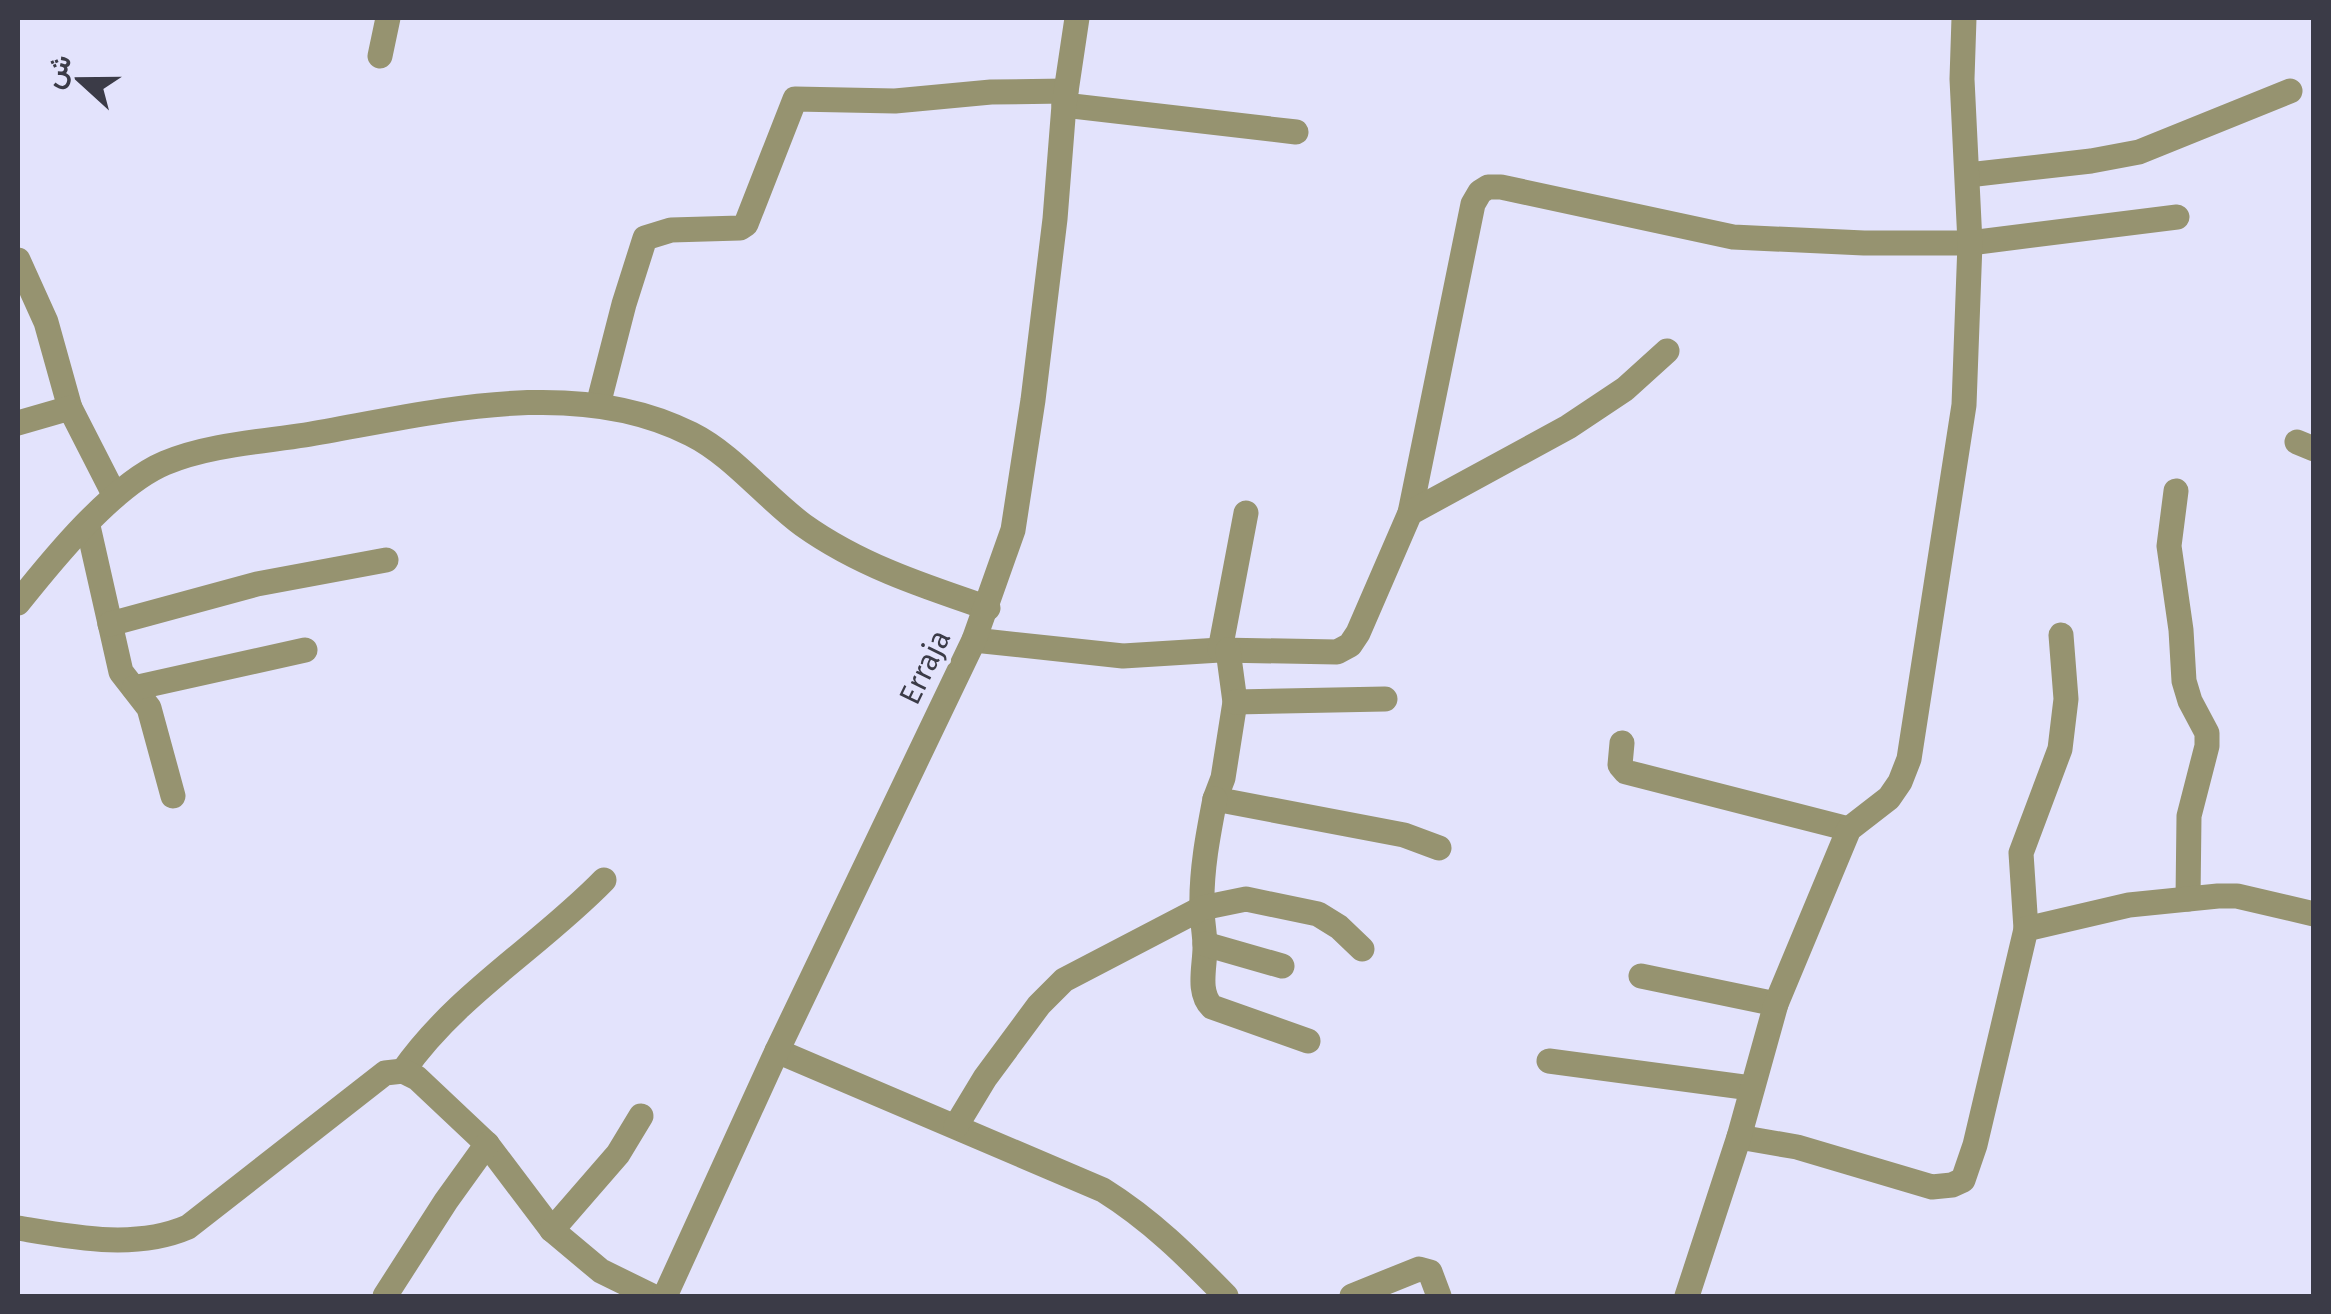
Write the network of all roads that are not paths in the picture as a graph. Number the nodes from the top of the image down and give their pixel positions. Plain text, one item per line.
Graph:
1 (388, 18) edge
2 (1077, 18) edge
3 (1964, 18) edge
4 (380, 56) dead end
5 (2290, 91) dead end
6 (1065, 98) junction
7 (1296, 132) dead end
8 (1968, 175) junction
9 (2177, 218) dead end
10 (1970, 243) junction
11 (18, 260) edge
12 (1667, 351) dead end
13 (598, 405) junction
14 (70, 408) junction
15 (18, 423) edge
16 (2176, 491) dead end
17 (116, 496) junction
18 (1246, 513) dead end
19 (1410, 513) junction
20 (88, 526) junction
21 (386, 560) dead end
22 (18, 602) edge
23 (988, 608) junction
24 (110, 624) junction
25 (2062, 635) dead end
26 (974, 640) junction
27 (305, 650) dead end
28 (1224, 650) junction
29 (134, 688) junction
30 (1385, 698) dead end
31 (1236, 702) junction
32 (1622, 742) dead end
33 (173, 796) dead end
34 (1215, 799) junction
35 (1850, 829) junction
36 (1439, 848) dead end
37 (604, 880) dead end
38 (2188, 899) junction
39 (1202, 908) junction
40 (2314, 914) edge
41 (2026, 929) junction
42 (1205, 944) junction
43 (1362, 949) dead end
44 (1282, 966) dead end
45 (1641, 976) dead end
46 (1776, 1004) junction
47 (1308, 1041) dead end
48 (777, 1051) junction
49 (1549, 1061) dead end
50 (403, 1071) junction
51 (1751, 1088) junction
52 (641, 1116) dead end
53 (956, 1126) junction
54 (1738, 1137) junction
55 (488, 1144) junction
56 (18, 1228) edge
57 (552, 1230) junction
58 (386, 1296) edge
59 (652, 1296) edge
60 (665, 1296) edge
61 (1226, 1296) edge
62 (1352, 1296) edge
63 (1439, 1296) edge
64 (1687, 1296) edge

1 - 4 street
2 - 6 street, Erraja
3 - 8 street
5 - 8 street
6 - 7 street
6 - 13 street
6 - 23 street, Erraja
8 - 10 street
9 - 10 street
10 - 19 street
10 - 35 street
11 - 14 street
12 - 19 street
13 - 17 street
13 - 23 street
14 - 15 street
14 - 17 street
16 - 38 street
17 - 20 street
18 - 28 street
19 - 28 street
20 - 22 street
20 - 24 street
21 - 24 street
23 - 26 street, Erraja
24 - 29 street
25 - 41 street
26 - 28 street
26 - 48 street, Erraja
27 - 29 street
28 - 31 street
29 - 33 street
30 - 31 street
31 - 34 street
32 - 35 street
34 - 36 street
34 - 39 street
35 - 46 street
37 - 50 street
38 - 40 street
38 - 41 street
39 - 42 street
39 - 43 street
39 - 53 street
41 - 54 street
42 - 44 street
42 - 47 street
45 - 46 street
46 - 51 street
48 - 53 street
48 - 60 street, Erraja
49 - 51 street
50 - 55 street
50 - 56 street
51 - 54 street
52 - 57 street
53 - 61 street
54 - 64 street
55 - 57 street
55 - 58 street
57 - 59 street
62 - 63 street

